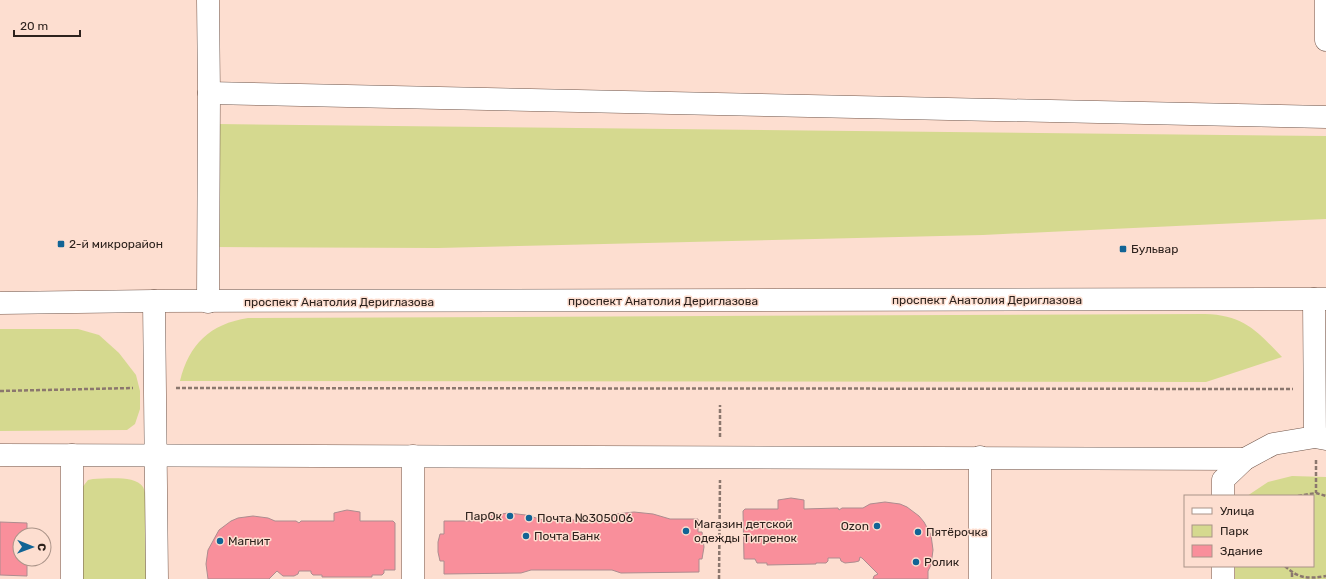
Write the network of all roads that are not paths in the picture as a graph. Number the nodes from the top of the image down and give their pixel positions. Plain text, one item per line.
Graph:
1 (208, 0) edge
2 (1326, 0) edge
3 (1326, 40) edge
4 (209, 93) junction
5 (1326, 117) edge
6 (1320, 299) edge
7 (154, 301) junction
8 (208, 302) junction
9 (0, 303) edge
10 (1321, 438) edge
11 (0, 455) edge
12 (72, 455) junction
13 (156, 456) junction
14 (413, 456) junction
15 (980, 457) junction
16 (1244, 459) junction
17 (1223, 495) edge
18 (1223, 567) edge
19 (72, 579) edge
20 (157, 579) edge
21 (413, 579) edge
22 (980, 579) edge
23 (1223, 579) edge

1 - 4 street
2 - 3 street
4 - 5 street
4 - 8 street
6 - 8 street, проспект Анатолия Дериглазова
6 - 10 street
7 - 8 street, проспект Анатолия Дериглазова
7 - 9 street, проспект Анатолия Дериглазова
7 - 13 street
10 - 16 street
11 - 12 street
12 - 13 street
12 - 19 street
13 - 14 street
13 - 20 street
14 - 15 street
14 - 21 street
15 - 16 street
15 - 22 street
16 - 17 street
18 - 23 street

